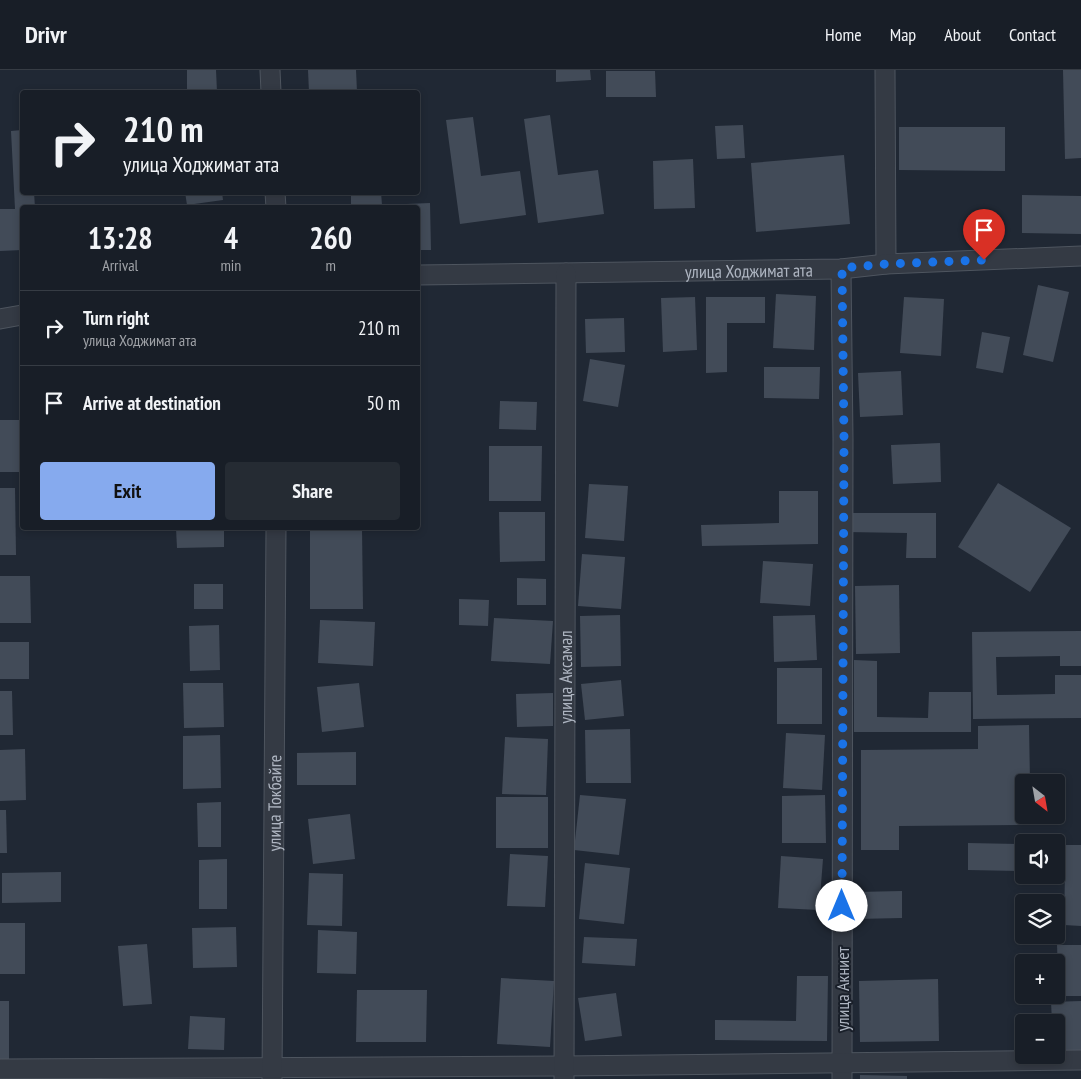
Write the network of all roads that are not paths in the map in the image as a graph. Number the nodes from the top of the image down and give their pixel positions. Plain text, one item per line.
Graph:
1 (270, 70) edge
2 (885, 70) edge
3 (271, 90) edge
4 (1081, 256) edge
5 (886, 264) junction
6 (842, 268) junction
7 (566, 273) junction
8 (420, 275) edge
9 (20, 316) edge
10 (0, 319) edge
11 (276, 530) edge
12 (1081, 1060) edge
13 (0, 1069) edge
14 (842, 1071) edge
15 (564, 1072) edge
16 (272, 1073) edge

1 - 3 street
2 - 5 street
4 - 5 street, улица Ходжимат ата
5 - 6 street, улица Ходжимат ата
6 - 7 street, улица Ходжимат ата
6 - 14 street, улица Акниет
7 - 8 street, улица Ходжимат ата
7 - 15 street, улица Аксамал
9 - 10 street
11 - 16 street, улица Токбайге
12 - 14 street
13 - 16 street
14 - 15 street
15 - 16 street

